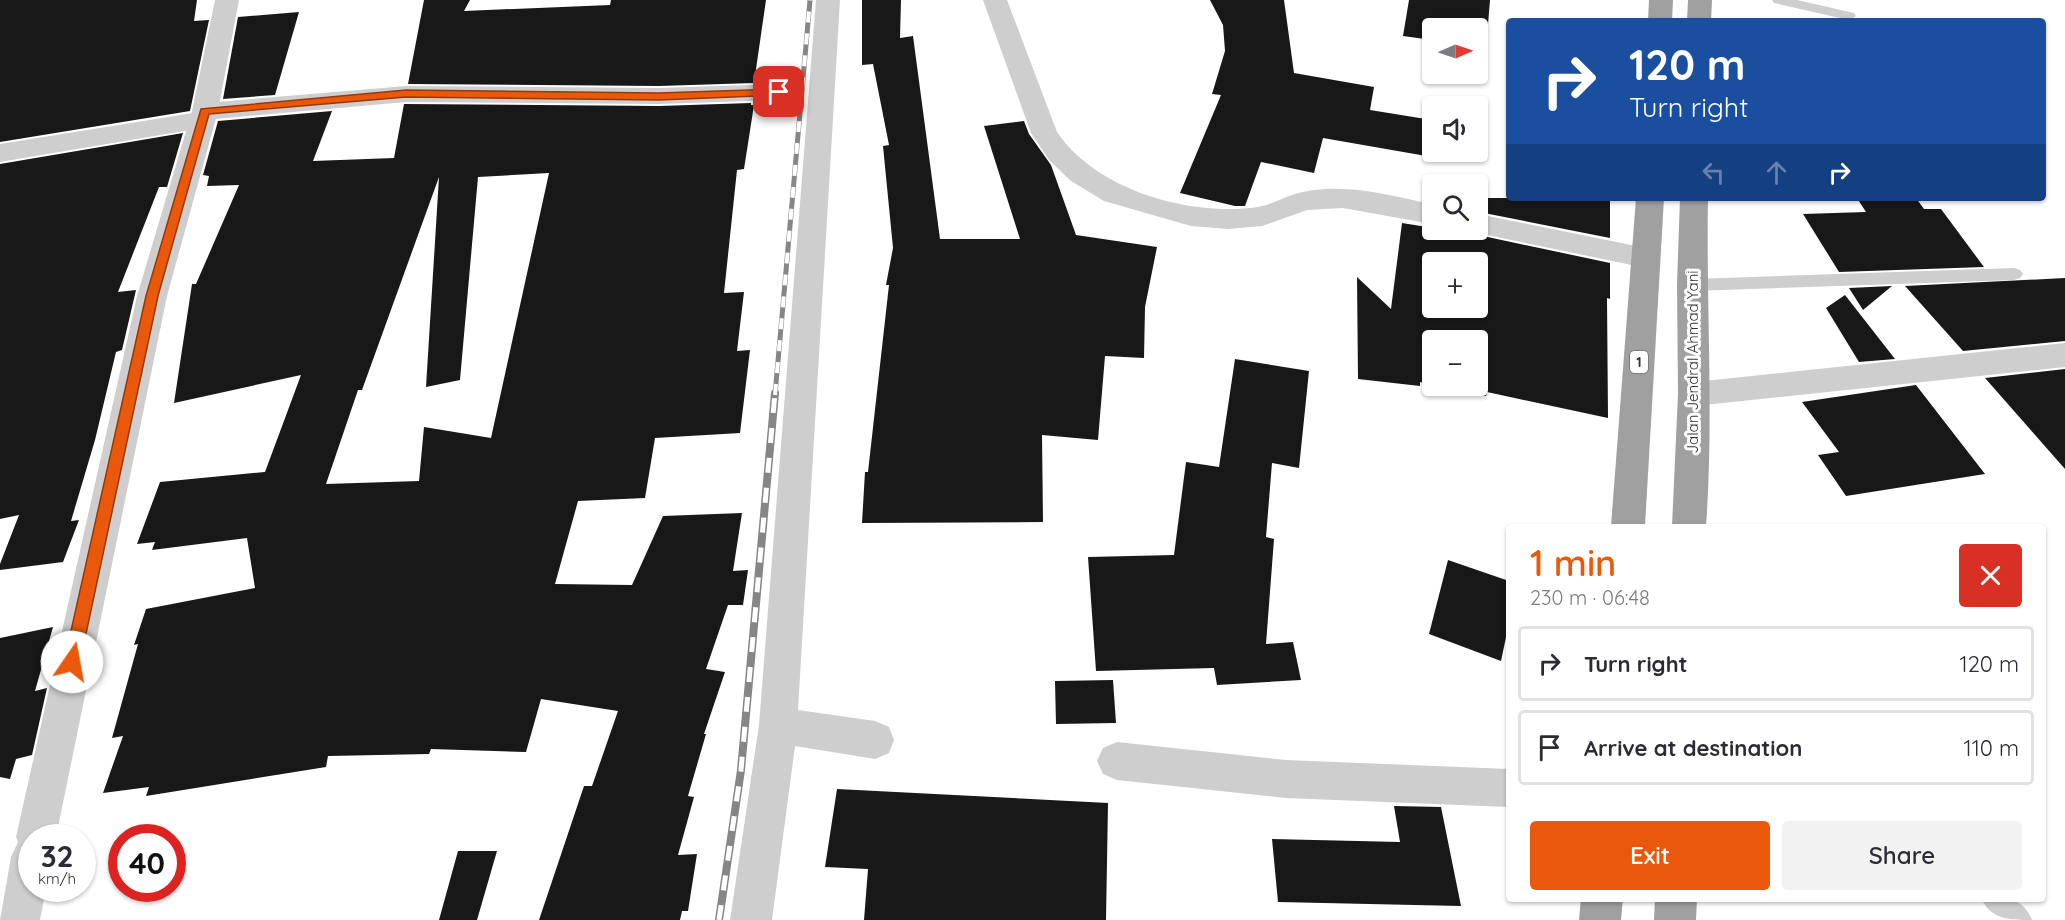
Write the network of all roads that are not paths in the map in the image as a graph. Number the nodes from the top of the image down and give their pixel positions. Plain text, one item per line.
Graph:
1 (227, 0) edge
2 (828, 0) edge
3 (995, 0) edge
4 (1661, 0) edge
5 (1700, 0) edge
6 (1779, 0) edge
7 (1849, 16) dead end
8 (1660, 18) edge
9 (1699, 18) edge
10 (779, 92) dead end
11 (204, 116) junction
12 (0, 153) edge
13 (1650, 201) edge
14 (1694, 201) edge
15 (1422, 212) edge
16 (1488, 226) edge
17 (1646, 258) junction
18 (2014, 274) dead end
19 (1692, 285) junction
20 (2065, 355) edge
21 (1694, 394) junction
22 (1628, 524) edge
23 (1689, 524) edge
24 (778, 725) junction
25 (875, 740) dead end
26 (1117, 761) dead end
27 (1506, 788) edge
28 (39, 824) edge
29 (23, 902) edge
30 (1602, 902) edge
31 (1676, 902) edge
32 (1998, 902) edge
33 (19, 920) edge
34 (751, 920) edge
35 (1600, 920) edge
36 (1675, 920) edge
37 (2020, 920) edge

1 - 11 street
2 - 24 street
3 - 15 street
4 - 8 highway
5 - 9 highway
6 - 7 lane
10 - 11 street
11 - 12 street
11 - 28 street
13 - 17 highway, 1
14 - 19 highway, Jalan Jendral Ahmad Yani
16 - 17 street
17 - 22 highway, 1
18 - 19 lane
19 - 21 highway, Jalan Jendral Ahmad Yani
20 - 21 street
21 - 23 highway, Jalan Jendral Ahmad Yani
24 - 25 street
24 - 34 street
26 - 27 street
29 - 33 street
30 - 35 highway
31 - 36 highway
32 - 37 lane

